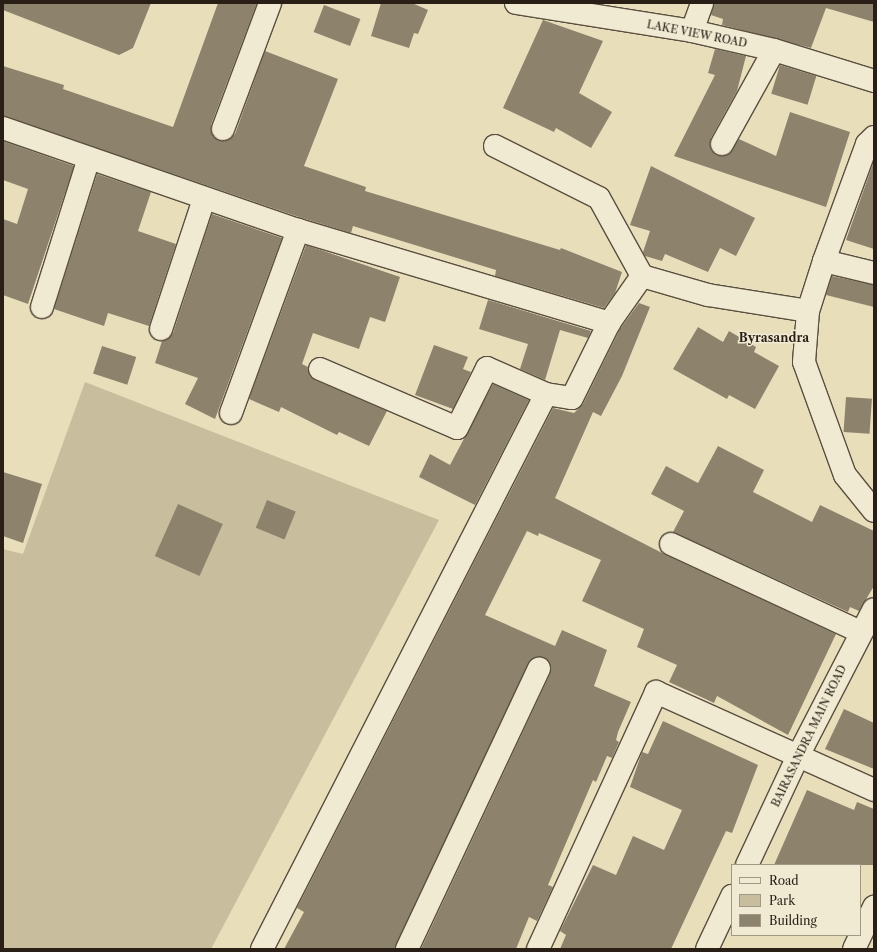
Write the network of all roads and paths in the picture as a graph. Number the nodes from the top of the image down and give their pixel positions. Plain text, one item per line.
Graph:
1 (270, 3) edge
2 (516, 3) edge
3 (702, 3) edge
4 (550, 5) edge
5 (692, 31) junction
6 (774, 50) junction
7 (874, 81) edge
8 (3, 128) edge
9 (222, 129) dead end
10 (874, 137) edge
11 (722, 144) dead end
12 (495, 146) dead end
13 (89, 158) junction
14 (204, 199) junction
15 (298, 230) junction
16 (824, 261) junction
17 (874, 273) edge
18 (642, 276) junction
19 (42, 307) dead end
20 (808, 311) junction
21 (609, 323) junction
22 (161, 329) dead end
23 (320, 369) dead end
24 (546, 394) junction
25 (231, 412) dead end
26 (874, 511) edge
27 (671, 544) dead end
28 (870, 620) edge
29 (539, 670) dead end
30 (798, 756) junction
31 (874, 790) edge
32 (747, 864) edge
33 (731, 898) edge
34 (874, 907) edge
35 (861, 934) edge
36 (860, 936) edge
37 (262, 949) edge
38 (407, 949) edge
39 (538, 949) edge
40 (707, 949) edge
41 (854, 949) edge

1 - 9 street
2 - 4 street, LAKE VIEW ROAD
3 - 5 street
4 - 5 street, LAKE VIEW ROAD
5 - 6 street, LAKE VIEW ROAD
6 - 7 street, LAKE VIEW ROAD
6 - 11 street
8 - 13 street
10 - 16 street
12 - 18 street
13 - 14 street
13 - 19 street
14 - 15 street
14 - 22 street
15 - 21 street
15 - 25 street
16 - 17 street
16 - 20 street
18 - 20 street
18 - 21 street
20 - 26 street
21 - 24 street
23 - 24 street
24 - 37 street
27 - 28 street
28 - 30 street, BAIRASANDRA MAIN ROAD
29 - 38 street
30 - 31 street
30 - 32 street, BAIRASANDRA MAIN ROAD
30 - 39 street
33 - 40 street
34 - 35 street
36 - 41 street

